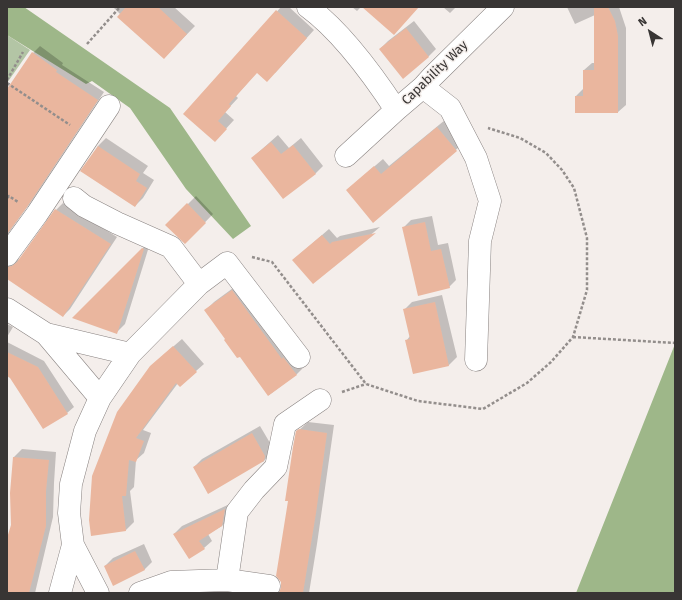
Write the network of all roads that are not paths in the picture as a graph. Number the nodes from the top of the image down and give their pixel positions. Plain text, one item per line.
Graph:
1 (308, 7) edge
2 (503, 7) edge
3 (423, 87) junction
4 (109, 106) dead end
5 (396, 110) junction
6 (346, 156) dead end
7 (74, 198) dead end
8 (7, 255) edge
9 (199, 284) junction
10 (7, 309) edge
11 (46, 334) junction
12 (130, 354) junction
13 (299, 357) dead end
14 (476, 360) dead end
15 (100, 398) junction
16 (320, 400) dead end
17 (73, 545) junction
18 (227, 580) junction
19 (269, 586) dead end
20 (60, 593) edge
21 (98, 593) edge
22 (140, 593) edge

1 - 5 street, Capability Way
2 - 3 street, Capability Way
3 - 5 street, Capability Way
3 - 14 street
4 - 8 street
5 - 6 street
7 - 9 street
9 - 12 street
9 - 13 street
10 - 11 street
11 - 12 street
11 - 15 street
12 - 15 street
15 - 17 street
16 - 18 street
17 - 20 street
17 - 21 street
18 - 19 street
18 - 22 street

